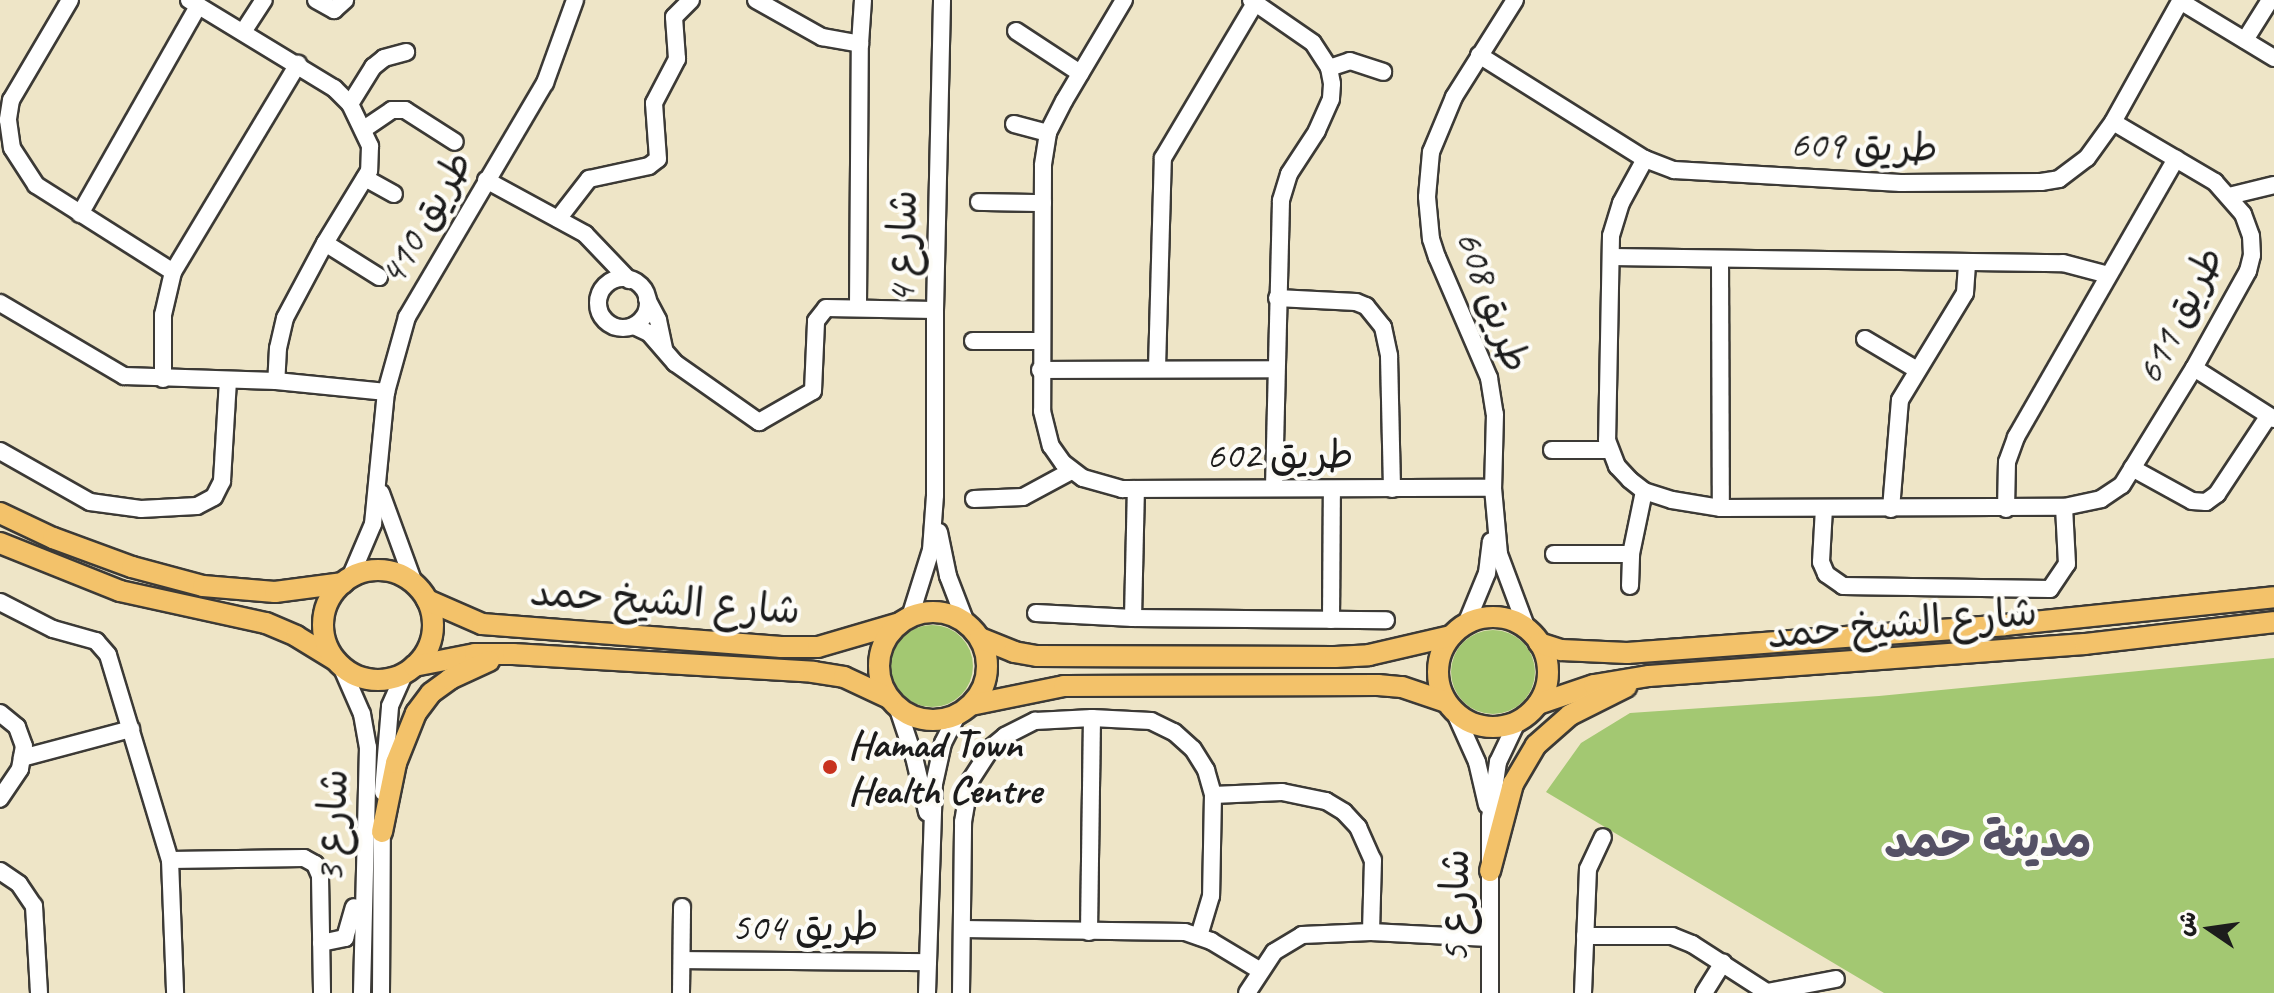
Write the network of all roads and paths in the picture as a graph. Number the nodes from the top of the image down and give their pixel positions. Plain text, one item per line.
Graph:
1 (70, 0) edge
2 (264, 0) edge
3 (316, 0) edge
4 (345, 0) edge
5 (575, 0) edge
6 (691, 0) edge
7 (756, 0) edge
8 (863, 0) edge
9 (942, 0) edge
10 (1124, 0) edge
11 (1515, 0) edge
12 (2270, 0) edge
13 (1253, 1) edge
14 (2181, 1) edge
15 (194, 3) edge
16 (1016, 31) dead end
17 (243, 32) junction
18 (2245, 40) junction
19 (860, 44) junction
20 (406, 52) dead end
21 (1479, 55) junction
22 (2274, 58) edge
23 (298, 64) junction
24 (1329, 68) junction
25 (1383, 72) dead end
26 (1080, 73) junction
27 (350, 104) junction
28 (2113, 122) junction
29 (1014, 124) dead end
30 (364, 129) junction
31 (1048, 133) junction
32 (455, 142) dead end
33 (1645, 159) junction
34 (2176, 159) junction
35 (365, 178) junction
36 (486, 180) junction
37 (2274, 185) edge
38 (394, 194) dead end
39 (2229, 196) junction
40 (979, 202) dead end
41 (1043, 203) junction
42 (80, 214) junction
43 (558, 219) junction
44 (325, 243) junction
45 (607, 256) junction
46 (1611, 257) junction
47 (1720, 260) junction
48 (1967, 262) junction
49 (173, 272) junction
50 (2108, 275) junction
51 (379, 277) dead end
52 (629, 280) junction
53 (607, 284) junction
54 (647, 298) junction
55 (1277, 298) junction
56 (0, 303) edge
57 (858, 306) junction
58 (935, 310) junction
59 (634, 326) junction
60 (1865, 339) dead end
61 (973, 341) dead end
62 (1040, 341) junction
63 (664, 353) junction
64 (1157, 368) junction
65 (2194, 368) junction
66 (1275, 369) junction
67 (1040, 370) junction
68 (1917, 370) junction
69 (163, 379) junction
70 (228, 381) junction
71 (276, 381) junction
72 (386, 392) junction
73 (2271, 418) edge
74 (1552, 450) dead end
75 (1608, 450) junction
76 (0, 451) edge
77 (2132, 468) junction
78 (1071, 471) junction
79 (379, 484) junction
80 (1274, 487) junction
81 (1136, 489) junction
82 (1332, 489) junction
83 (1392, 489) junction
84 (1644, 491) junction
85 (935, 495) junction
86 (1494, 496) junction
87 (974, 499) dead end
88 (2064, 507) junction
89 (1721, 508) junction
90 (1824, 508) junction
91 (1891, 509) junction
92 (2006, 509) junction
93 (0, 513) edge
94 (0, 543) edge
95 (1554, 554) dead end
96 (1631, 554) junction
97 (346, 580) junction
98 (414, 583) junction
99 (1630, 586) dead end
100 (2274, 597) edge
101 (427, 600) junction
102 (0, 602) edge
103 (1036, 613) dead end
104 (1133, 618) junction
105 (905, 620) junction
106 (1331, 620) junction
107 (1386, 620) dead end
108 (2274, 622) edge
109 (1459, 630) junction
110 (973, 631) junction
111 (1533, 636) junction
112 (513, 654) junction
113 (338, 663) junction
114 (409, 670) junction
115 (1649, 676) junction
116 (893, 702) junction
117 (1538, 704) junction
118 (1450, 707) junction
119 (964, 710) junction
120 (0, 713) edge
121 (1092, 718) junction
122 (1517, 722) junction
123 (131, 729) junction
124 (22, 758) junction
125 (1213, 795) junction
126 (0, 799) edge
127 (1490, 818) junction
128 (365, 819) junction
129 (382, 832) junction
130 (931, 833) junction
131 (1603, 837) dead end
132 (170, 860) junction
133 (0, 871) edge
134 (1490, 871) junction
135 (682, 907) dead end
136 (962, 929) junction
137 (1089, 932) junction
138 (1371, 932) junction
139 (1199, 936) junction
140 (1585, 936) junction
141 (1489, 938) junction
142 (321, 943) junction
143 (682, 960) junction
144 (928, 962) junction
145 (1723, 963) junction
146 (1259, 970) junction
147 (1836, 979) dead end
148 (1767, 992) edge
149 (39, 993) edge
150 (175, 993) edge
151 (322, 993) edge
152 (362, 993) edge
153 (381, 993) edge
154 (681, 993) edge
155 (927, 993) edge
156 (961, 993) edge
157 (1247, 993) edge
158 (1490, 993) edge
159 (1583, 993) edge
160 (1704, 993) edge

1 - 42 street
2 - 17 street
3 - 4 street
5 - 36 street, طريق 410
6 - 43 street
7 - 19 street
8 - 19 street
9 - 58 street, شارع 4
10 - 26 street
11 - 21 street, طريق 608
12 - 18 street
13 - 24 street
13 - 64 street
14 - 18 street
14 - 28 street, طريق 609
15 - 17 street
15 - 42 street
16 - 26 street
17 - 23 street
18 - 22 street
19 - 57 street
20 - 27 street
21 - 33 street, طريق 609
21 - 86 street, طريق 608
23 - 27 street
23 - 49 street
24 - 25 street
24 - 55 street
26 - 31 street
27 - 30 street
28 - 33 street, طريق 609
28 - 34 street, طريق 611
29 - 31 street
30 - 32 street
30 - 35 street
31 - 41 street
33 - 46 street
34 - 39 street, طريق 611
34 - 50 street
35 - 38 street
35 - 44 street
36 - 43 street
36 - 72 street, طريق 410
37 - 39 street
39 - 65 street, طريق 611
40 - 41 street
41 - 62 street
42 - 49 street
43 - 45 street
44 - 51 street
44 - 71 street
45 - 52 street
45 - 53 street
46 - 47 street
46 - 75 street
47 - 48 street
47 - 89 street
48 - 50 street
48 - 68 street
49 - 69 street
50 - 92 street
52 - 53 street
52 - 54 street
53 - 59 street
54 - 59 street
54 - 63 street
55 - 66 street
55 - 83 street
56 - 69 street
57 - 58 street
57 - 63 street
58 - 85 street, شارع 4
59 - 63 street
60 - 68 street
61 - 62 street
62 - 67 street
64 - 66 street
64 - 67 street
65 - 73 street
65 - 77 street, طريق 611
66 - 80 street
67 - 78 street
68 - 91 street
69 - 70 street
70 - 71 street
70 - 76 street
71 - 72 street
72 - 79 street, طريق 410
73 - 77 street
74 - 75 street
75 - 84 street
77 - 88 street, طريق 611
78 - 81 street, طريق 602
78 - 87 street
79 - 97 street, طريق 410
79 - 98 street, طريق 410
80 - 81 street, طريق 602
80 - 82 street, طريق 602
81 - 104 street
82 - 83 street, طريق 602
82 - 106 street
83 - 86 street, طريق 602
84 - 89 street, طريق 611
84 - 96 street
85 - 105 street, شارع 4
85 - 110 street, شارع 4
86 - 109 street, طريق 608
86 - 111 street, طريق 608
88 - 90 street
88 - 92 street, طريق 611
89 - 90 street, طريق 611
90 - 91 street, طريق 611
91 - 92 street, طريق 611
93 - 97 main road
94 - 113 main road
95 - 96 street
96 - 99 street
97 - 98 main road
97 - 113 main road
98 - 101 main road
100 - 111 main road, شارع الشيخ حمد
101 - 105 main road, شارع الشيخ حمد
101 - 114 main road
102 - 123 street
103 - 104 street
104 - 106 street
105 - 110 main road
105 - 116 main road
106 - 107 street
108 - 115 main road, شارع الشيخ حمد
109 - 110 main road
109 - 111 main road
109 - 118 main road
110 - 119 main road
111 - 117 main road
112 - 114 main road, شارع الشيخ حمد
112 - 116 main road, شارع الشيخ حمد
112 - 129 main road
113 - 114 main road
113 - 128 street, شارع 3
114 - 129 street, شارع 3
115 - 117 main road, شارع الشيخ حمد
115 - 134 main road
116 - 119 main road
116 - 130 street, طريق 504
117 - 122 main road
118 - 119 main road
118 - 122 main road
118 - 127 street, شارع 5
119 - 130 street, طريق 504
120 - 124 street
121 - 125 street
121 - 136 street
121 - 137 street
122 - 127 street, شارع 5
123 - 124 street
123 - 132 street
124 - 126 street
125 - 138 street
125 - 139 street
127 - 134 street, شارع 5
128 - 142 street
128 - 152 street, شارع 3
129 - 153 street, شارع 3
130 - 144 street, طريق 504
131 - 140 street
132 - 142 street
132 - 150 street
133 - 149 street
134 - 141 street, شارع 5
135 - 143 street, طريق 504
136 - 137 street
136 - 156 street
137 - 139 street
138 - 141 street
138 - 146 street
139 - 146 street
140 - 145 street
140 - 159 street
141 - 158 street, شارع 5
142 - 151 street
143 - 144 street, طريق 504
143 - 154 street, طريق 504
144 - 155 street, طريق 504
145 - 148 street
145 - 160 street
146 - 157 street
147 - 148 street

